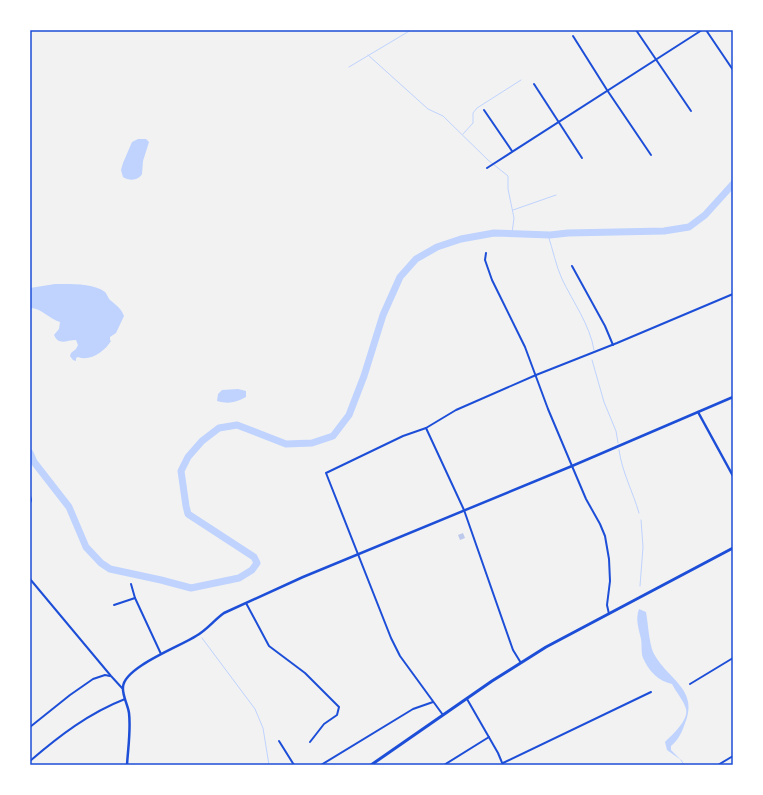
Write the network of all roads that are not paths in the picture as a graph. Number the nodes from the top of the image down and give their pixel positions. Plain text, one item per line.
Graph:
1 (636, 30) edge
2 (702, 30) edge
3 (706, 30) edge
4 (574, 36) dead end
5 (656, 59) junction
6 (733, 70) edge
7 (534, 84) dead end
8 (607, 90) junction
9 (484, 110) dead end
10 (691, 111) dead end
11 (559, 121) junction
12 (512, 151) junction
13 (651, 155) dead end
14 (582, 158) dead end
15 (487, 168) dead end
16 (486, 254) dead end
17 (572, 266) dead end
18 (733, 294) edge
19 (613, 344) junction
20 (536, 375) junction
21 (733, 397) edge
22 (698, 412) junction
23 (426, 428) junction
24 (572, 466) junction
25 (733, 476) edge
26 (30, 496) edge
27 (30, 503) edge
28 (464, 510) junction
29 (733, 548) edge
30 (358, 555) junction
31 (30, 579) edge
32 (131, 584) dead end
33 (135, 598) junction
34 (246, 602) junction
35 (114, 605) dead end
36 (609, 615) junction
37 (161, 654) junction
38 (733, 658) edge
39 (521, 663) junction
40 (111, 676) junction
41 (690, 684) dead end
42 (122, 688) junction
43 (651, 692) dead end
44 (126, 699) junction
45 (467, 699) junction
46 (432, 702) junction
47 (443, 715) junction
48 (30, 727) edge
49 (489, 737) junction
50 (279, 741) dead end
51 (310, 742) dead end
52 (733, 756) edge
53 (30, 761) edge
54 (503, 764) edge
55 (127, 765) edge
56 (294, 765) edge
57 (321, 765) edge
58 (371, 765) edge
59 (444, 765) edge
60 (718, 765) edge

1 - 5 street
2 - 5 street
3 - 6 street
4 - 8 street
5 - 8 street
5 - 10 street
7 - 11 street
8 - 11 street
8 - 13 street
9 - 12 street
11 - 12 street
11 - 14 street
12 - 15 street
16 - 20 street
17 - 19 street
18 - 19 street
19 - 20 street
20 - 23 street
20 - 24 street
21 - 22 street
22 - 24 street
22 - 25 street
23 - 28 street
23 - 30 street
24 - 28 street
24 - 36 street
26 - 27 street
28 - 30 street
28 - 39 street
29 - 36 main road
30 - 34 street
30 - 46 street
31 - 40 street
32 - 33 street
33 - 35 street
33 - 37 street
34 - 37 street
34 - 51 street
36 - 39 main road
37 - 42 street
38 - 41 street
39 - 45 main road
40 - 42 street
40 - 48 street
42 - 44 street
43 - 54 street
44 - 53 street
44 - 55 street
45 - 47 main road
45 - 49 street
46 - 47 street
46 - 57 street
47 - 58 main road
49 - 54 street
49 - 59 street
50 - 56 street
52 - 60 street

